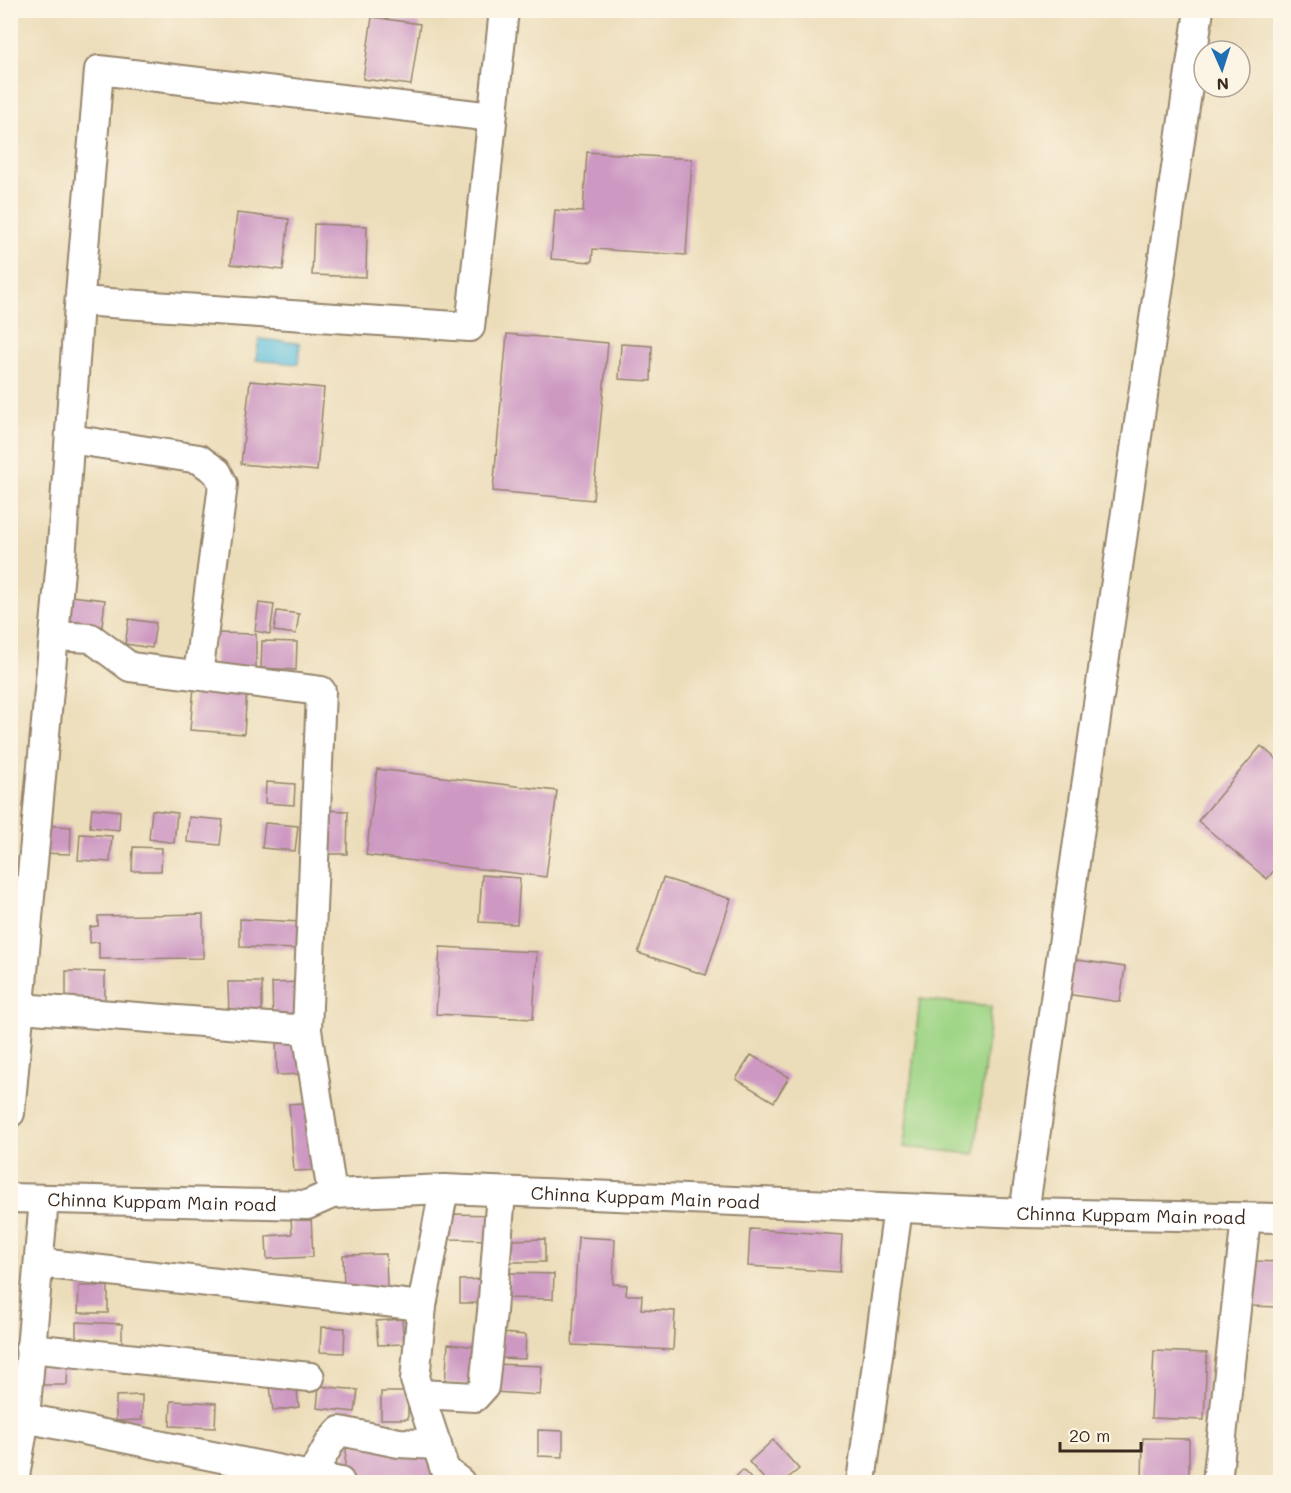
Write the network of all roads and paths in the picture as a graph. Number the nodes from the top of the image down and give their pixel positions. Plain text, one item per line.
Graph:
1 (504, 10) edge
2 (1199, 10) edge
3 (492, 117) junction
4 (80, 301) junction
5 (70, 439) junction
6 (54, 636) junction
7 (198, 675) junction
8 (20, 1008) junction
9 (307, 1030) junction
10 (10, 1113) edge
11 (444, 1189) junction
12 (501, 1192) junction
13 (332, 1194) junction
14 (10, 1198) edge
15 (44, 1199) junction
16 (898, 1208) junction
17 (1024, 1213) junction
18 (1246, 1218) junction
19 (1281, 1218) edge
20 (39, 1263) junction
21 (422, 1306) junction
22 (30, 1348) junction
23 (310, 1377) dead end
24 (420, 1394) junction
25 (25, 1418) junction
26 (445, 1470) edge
27 (310, 1478) junction
28 (14, 1482) edge
29 (340, 1482) edge
30 (861, 1482) edge
31 (1217, 1482) edge

1 - 3 street
2 - 17 street
3 - 4 street
3 - 4 street
4 - 5 street
5 - 6 street
5 - 7 street
6 - 7 street
6 - 8 street
7 - 9 street
8 - 9 street
8 - 10 street
9 - 13 street
11 - 12 street, Chinna Kuppam Main road
11 - 13 street, Chinna Kuppam Main road
11 - 21 street
12 - 16 street, Chinna Kuppam Main road
12 - 24 street
13 - 15 street, Chinna Kuppam Main road
14 - 15 street, Chinna Kuppam Main road
15 - 20 street
16 - 17 street, Chinna Kuppam Main road
16 - 30 street
17 - 18 street, Chinna Kuppam Main road
18 - 19 street, Chinna Kuppam Main road
18 - 31 street
20 - 21 street
20 - 22 street
21 - 24 street
22 - 23 street
22 - 25 street
24 - 26 street
25 - 27 street
25 - 28 street
26 - 27 street
27 - 29 street

